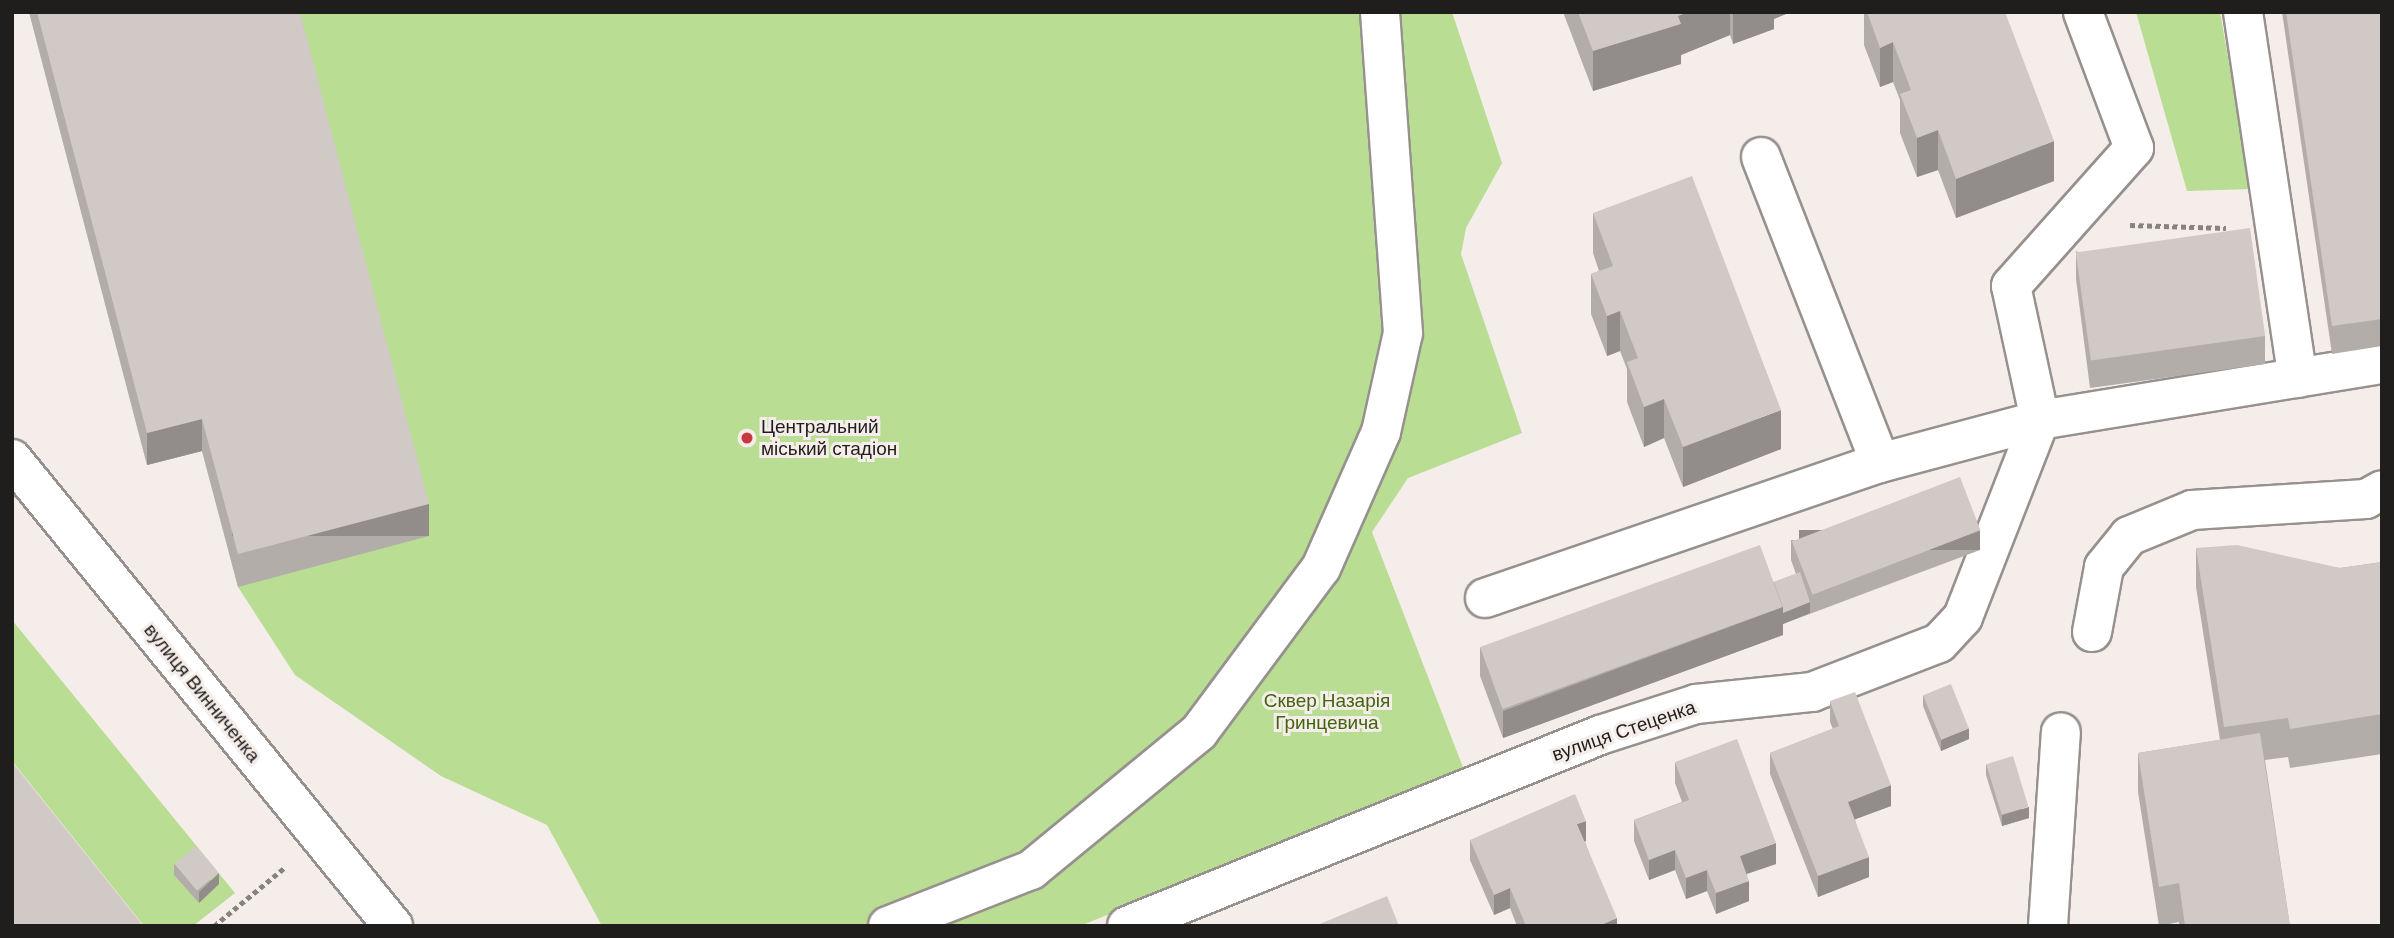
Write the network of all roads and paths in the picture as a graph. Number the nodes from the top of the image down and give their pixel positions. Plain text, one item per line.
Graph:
1 (1380, 12) edge
2 (2083, 12) edge
3 (2243, 12) edge
4 (1760, 157) dead end
5 (2091, 197) junction
6 (2276, 229) junction
7 (2382, 365) edge
8 (2298, 378) junction
9 (2040, 420) junction
10 (12, 458) edge
11 (1880, 463) junction
12 (2382, 490) edge
13 (1485, 598) dead end
14 (2092, 632) dead end
15 (2061, 732) dead end
16 (320, 839) junction
17 (214, 926) edge
18 (393, 926) edge
19 (888, 926) edge
20 (1127, 926) edge
21 (2048, 926) edge

1 - 19 street
2 - 5 street
3 - 6 street
4 - 11 street
5 - 6 path
5 - 9 street
6 - 8 street
7 - 8 street
8 - 9 street
9 - 11 street
9 - 20 street, вулиця Стеценка
10 - 16 street, вулиця Винниченка
11 - 13 street
12 - 14 street
15 - 21 street
16 - 17 path
16 - 18 street, вулиця Винниченка

